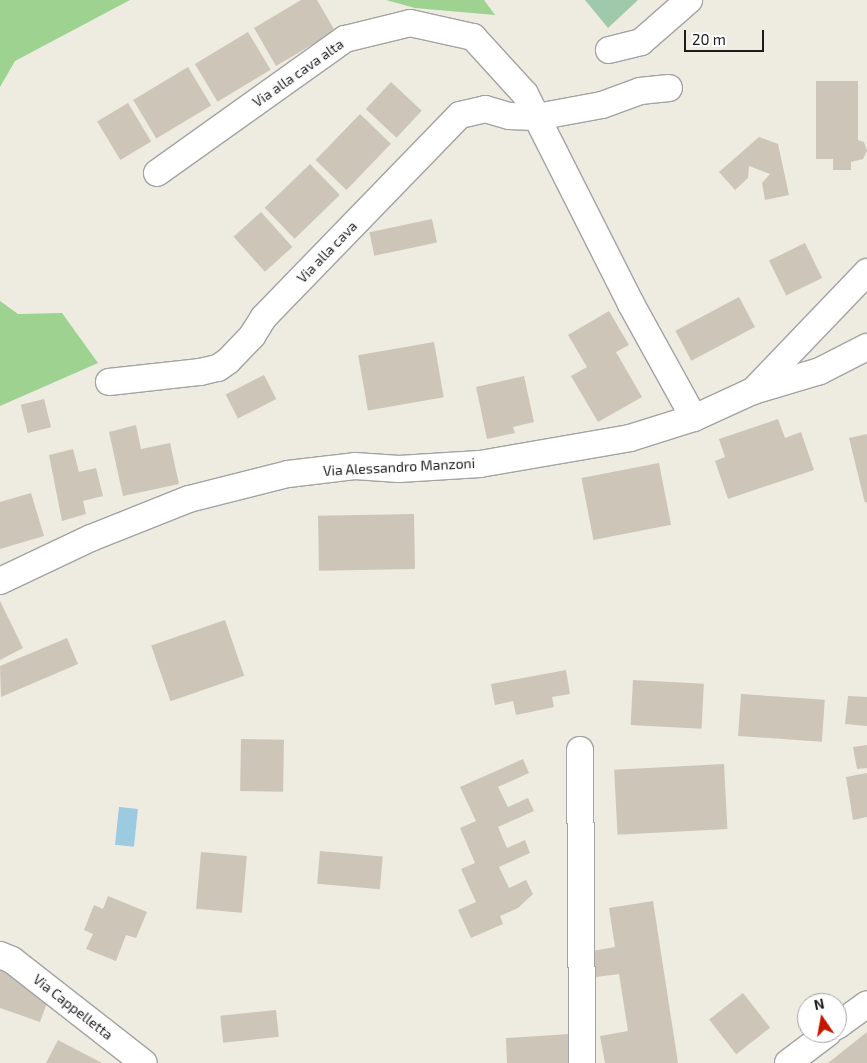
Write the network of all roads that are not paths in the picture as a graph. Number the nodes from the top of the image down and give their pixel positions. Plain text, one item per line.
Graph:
1 (690, 0) edge
2 (609, 50) dead end
3 (669, 88) dead end
4 (537, 117) junction
5 (157, 173) dead end
6 (867, 272) edge
7 (867, 347) edge
8 (109, 382) dead end
9 (753, 391) junction
10 (694, 418) junction
11 (0, 581) edge
12 (580, 750) dead end
13 (0, 955) edge
14 (867, 1004) edge
15 (847, 1019) edge
16 (815, 1043) edge
17 (144, 1063) edge
18 (582, 1063) edge
19 (788, 1063) edge

1 - 2 street
3 - 4 street, Via alla cava
4 - 5 street, Via alla cava alta
4 - 8 street, Via alla cava
4 - 10 street
6 - 9 street
7 - 9 street, Via Alessandro Manzoni
9 - 10 street, Via Alessandro Manzoni
10 - 11 street, Via Alessandro Manzoni
12 - 18 street
13 - 17 street, Via Cappelletta
14 - 15 street
16 - 19 street

